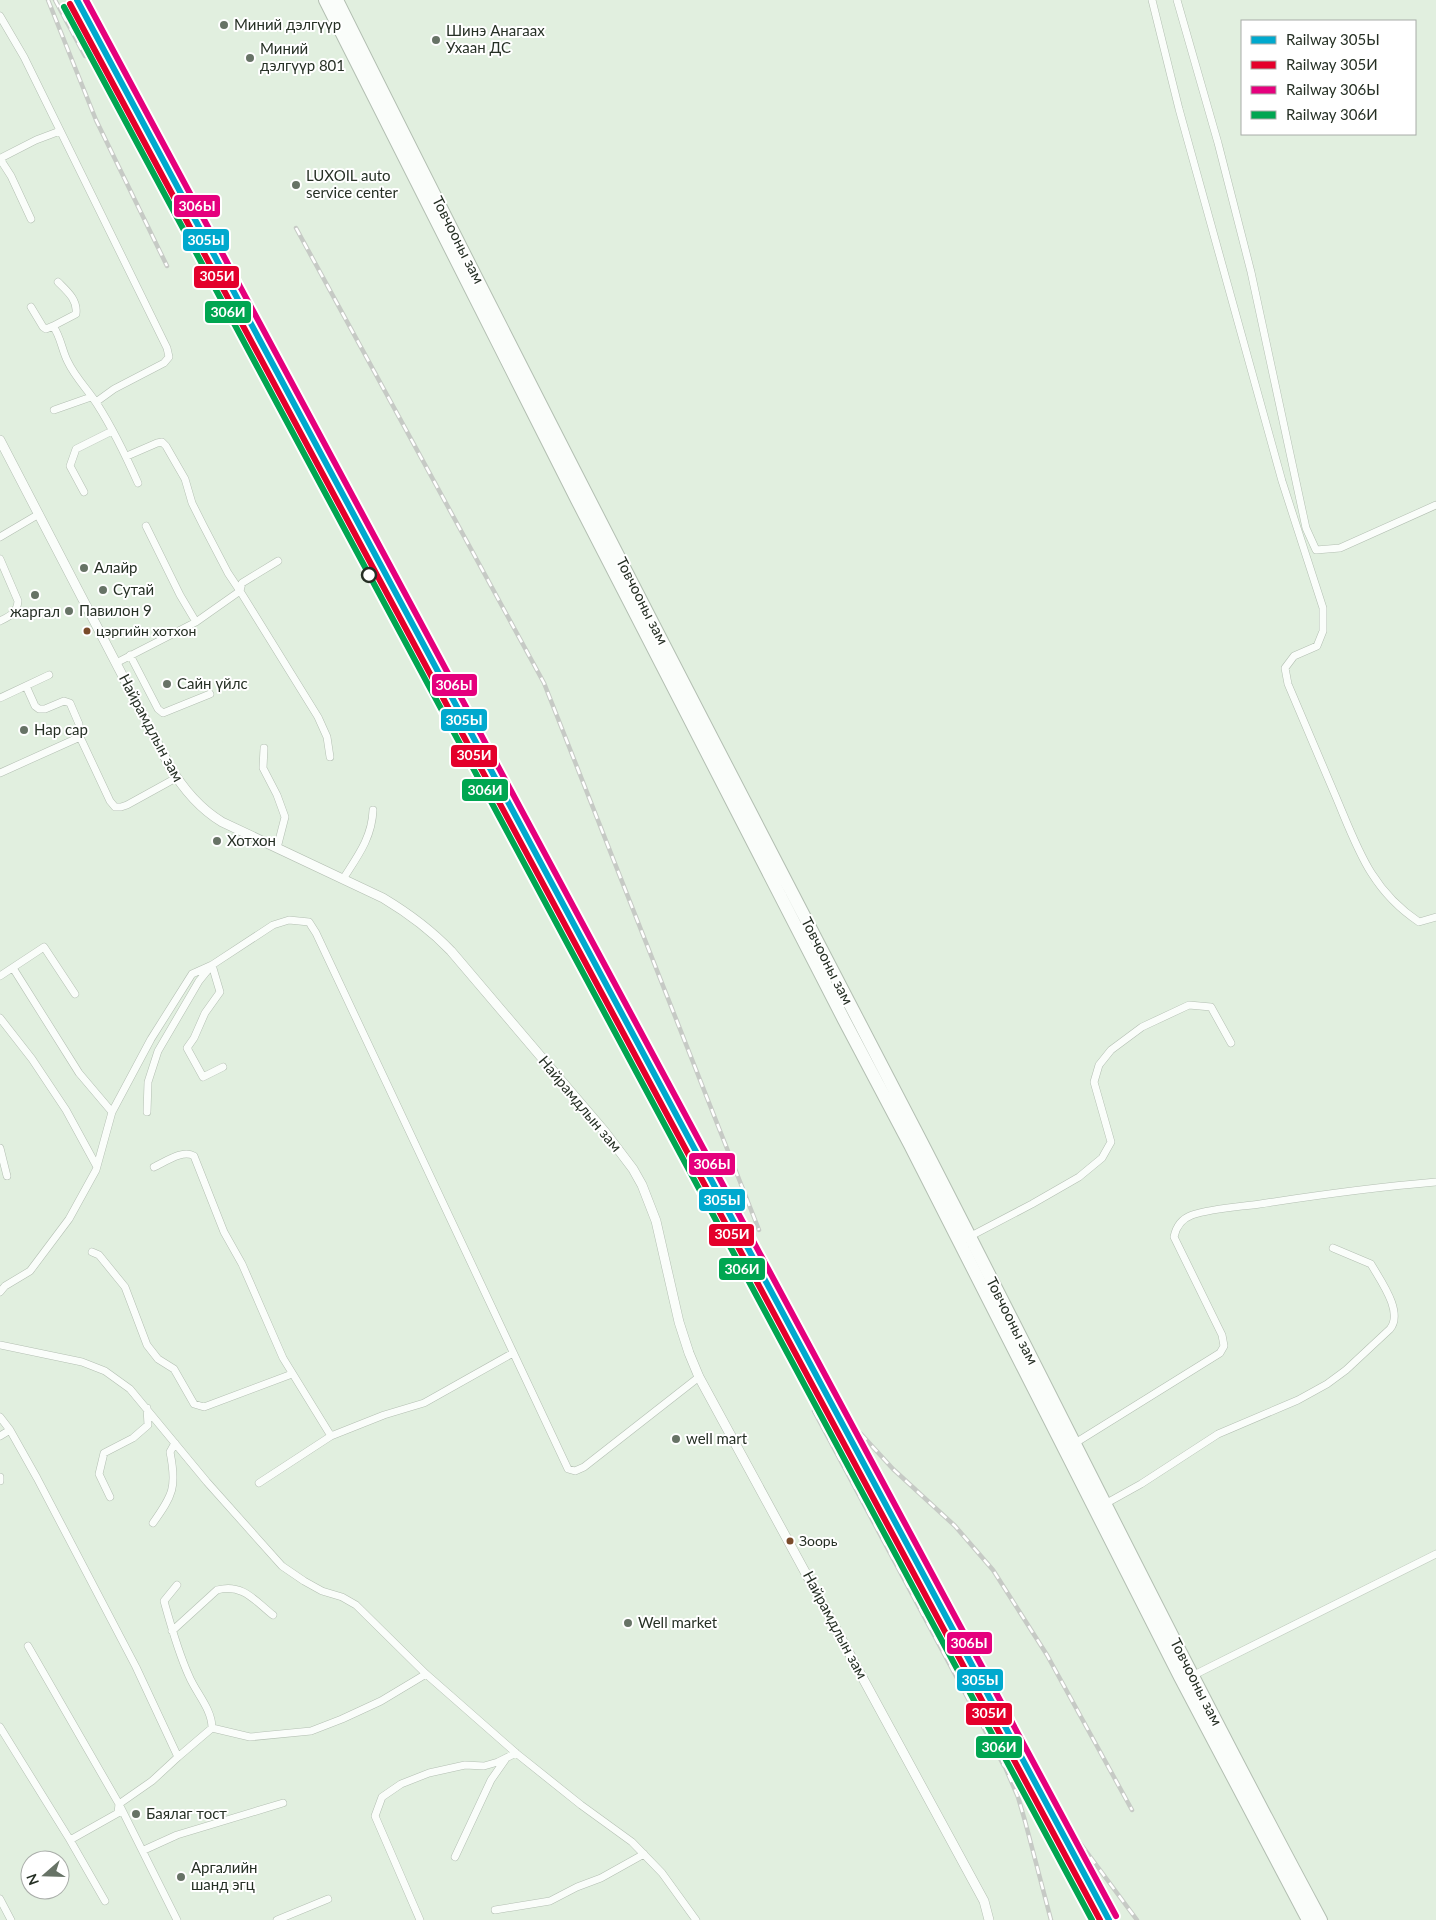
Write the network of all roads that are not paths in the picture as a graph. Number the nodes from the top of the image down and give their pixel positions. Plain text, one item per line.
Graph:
1 (325, 0) edge
2 (337, 0) edge
3 (1152, 0) edge
4 (1177, 0) edge
5 (0, 16) edge
6 (60, 131) junction
7 (0, 158) edge
8 (31, 219) dead end
9 (58, 282) dead end
10 (31, 307) dead end
11 (53, 326) junction
12 (94, 400) junction
13 (54, 410) dead end
14 (112, 431) junction
15 (0, 440) edge
16 (127, 456) junction
17 (138, 483) dead end
18 (84, 492) dead end
19 (1436, 506) edge
20 (39, 514) junction
21 (146, 526) dead end
22 (0, 537) edge
23 (0, 559) edge
24 (278, 561) dead end
25 (240, 591) junction
26 (0, 621) edge
27 (196, 622) junction
28 (130, 655) junction
29 (116, 663) junction
30 (49, 675) dead end
31 (26, 686) junction
32 (210, 694) dead end
33 (0, 698) edge
34 (80, 737) junction
35 (264, 748) dead end
36 (330, 757) dead end
37 (0, 773) edge
38 (176, 778) junction
39 (373, 810) dead end
40 (277, 848) junction
41 (343, 879) junction
42 (1436, 917) edge
43 (212, 965) junction
44 (13, 968) junction
45 (0, 976) edge
46 (75, 994) dead end
47 (0, 1018) edge
48 (1231, 1043) dead end
49 (223, 1067) dead end
50 (112, 1112) junction
51 (147, 1112) dead end
52 (0, 1148) edge
53 (96, 1165) junction
54 (154, 1167) dead end
55 (7, 1176) dead end
56 (1435, 1181) edge
57 (969, 1237) junction
58 (1333, 1248) dead end
59 (92, 1252) dead end
60 (0, 1292) edge
61 (0, 1345) edge
62 (513, 1354) junction
63 (292, 1374) junction
64 (699, 1377) junction
65 (147, 1408) junction
66 (0, 1417) edge
67 (10, 1430) junction
68 (0, 1436) edge
69 (331, 1436) junction
70 (175, 1443) junction
71 (1070, 1447) junction
72 (0, 1477) edge
73 (0, 1481) edge
74 (259, 1483) dead end
75 (110, 1498) dead end
76 (1105, 1504) junction
77 (153, 1523) dead end
78 (1436, 1554) edge
79 (177, 1585) dead end
80 (273, 1615) dead end
81 (172, 1631) junction
82 (28, 1646) dead end
83 (426, 1674) junction
84 (1192, 1676) junction
85 (0, 1727) edge
86 (212, 1728) junction
87 (516, 1753) junction
88 (178, 1757) junction
89 (505, 1760) junction
90 (283, 1803) dead end
91 (119, 1804) junction
92 (70, 1840) junction
93 (144, 1850) junction
94 (644, 1854) junction
95 (455, 1857) dead end
96 (0, 1899) edge
97 (328, 1899) dead end
98 (104, 1901) dead end
99 (495, 1910) dead end
100 (988, 1916) edge
101 (12, 1920) edge
102 (177, 1920) edge
103 (278, 1920) edge
104 (420, 1920) edge
105 (696, 1920) edge
106 (1308, 1920) edge
107 (1321, 1920) edge

1 - 71 highway, Товчооны зам
2 - 57 highway, Товчооны зам
3 - 42 street
4 - 19 street
5 - 6 street
6 - 7 street
6 - 12 street
7 - 8 street
9 - 11 street
10 - 11 street
11 - 12 street
12 - 13 street
12 - 14 street
14 - 16 street
14 - 18 street
15 - 20 main road, Найрамдлын зам
16 - 17 street
16 - 25 street
20 - 22 street
20 - 29 main road, Найрамдлын зам
21 - 27 street
23 - 26 street
24 - 25 street
25 - 27 street
25 - 36 street
27 - 28 street
28 - 29 street
28 - 32 street
29 - 38 main road, Найрамдлын зам
30 - 31 street
31 - 33 street
31 - 34 street
34 - 37 street
34 - 38 street
35 - 40 street
38 - 40 main road, Найрамдлын зам
39 - 41 street
40 - 41 main road, Найрамдлын зам
41 - 64 main road, Найрамдлын зам
43 - 49 street
43 - 50 street
43 - 51 street
43 - 62 street
44 - 45 street
44 - 46 street
44 - 50 street
47 - 53 street
48 - 57 street
50 - 53 street
52 - 55 street
53 - 60 street
54 - 63 street
56 - 71 street
57 - 71 highway, Товчооны зам
58 - 76 street
59 - 63 street
61 - 65 street
62 - 64 street
62 - 69 street
63 - 69 street
64 - 100 main road, Найрамдлын зам
65 - 70 street
65 - 75 street
66 - 67 street
67 - 68 street
67 - 88 street
69 - 74 street
70 - 77 street
70 - 83 street
71 - 76 highway, Товчооны зам
71 - 106 highway, Товчооны зам
72 - 73 street
76 - 84 highway, Товчооны зам
78 - 84 street
79 - 81 street
80 - 81 street
81 - 86 street
82 - 91 street
83 - 86 street
83 - 87 street
84 - 107 highway, Товчооны зам
85 - 92 street
86 - 88 street
87 - 89 street
87 - 94 street
88 - 91 street
89 - 95 street
89 - 104 street
90 - 93 street
91 - 92 street
91 - 93 street
92 - 98 street
93 - 102 street
94 - 99 street
94 - 105 street
96 - 101 street
97 - 103 street

